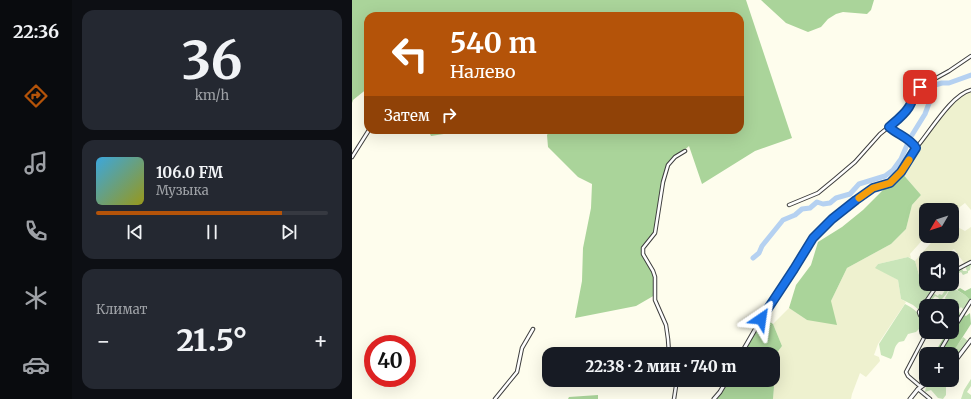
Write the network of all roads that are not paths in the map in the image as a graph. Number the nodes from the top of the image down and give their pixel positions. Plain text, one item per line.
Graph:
1 (971, 56) edge
2 (971, 90) edge
3 (889, 127) junction
4 (366, 134) edge
5 (916, 148) junction
6 (685, 151) dead end
7 (352, 157) edge
8 (789, 205) dead end
9 (971, 262) edge
10 (959, 268) edge
11 (971, 302) edge
12 (959, 320) edge
13 (533, 329) dead end
14 (924, 339) edge
15 (971, 340) edge
16 (669, 347) edge
17 (745, 347) edge
18 (959, 356) edge
19 (676, 387) edge
20 (723, 387) edge
21 (919, 388) junction
22 (495, 399) edge
23 (674, 399) edge
24 (714, 399) edge
25 (910, 399) edge
26 (930, 399) edge

1 - 3 street
2 - 5 street
3 - 5 street
3 - 8 street
4 - 7 street
5 - 17 street
6 - 16 street
9 - 10 street
11 - 12 street
13 - 22 street
14 - 21 street
15 - 18 street
19 - 23 street
20 - 24 street
21 - 25 street
21 - 26 street

